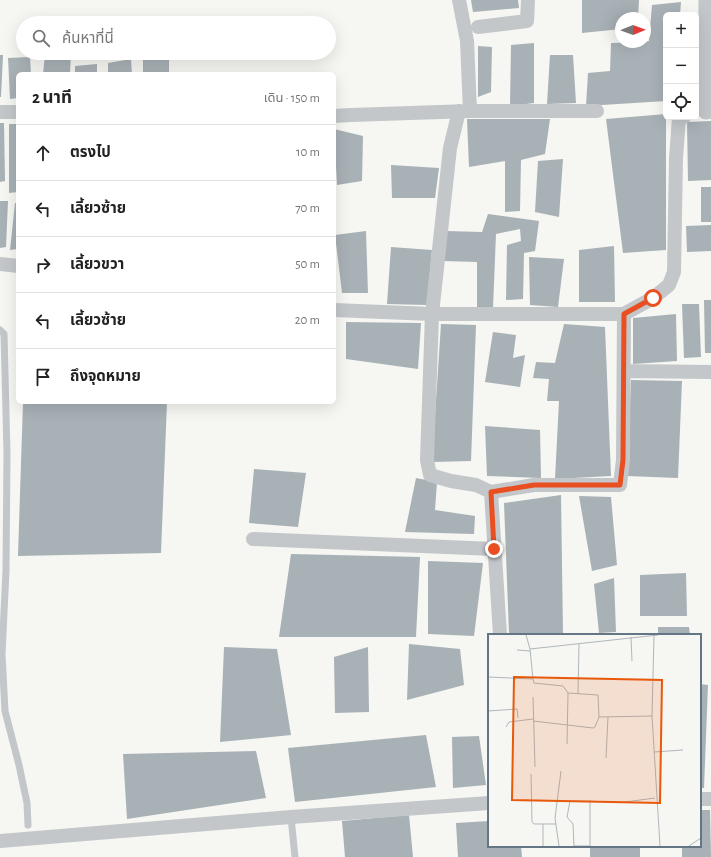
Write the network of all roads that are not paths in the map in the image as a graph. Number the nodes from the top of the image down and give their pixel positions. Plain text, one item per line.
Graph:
1 (459, 0) edge
2 (528, 0) edge
3 (707, 0) edge
4 (478, 27) dead end
5 (464, 111) junction
6 (598, 111) dead end
7 (0, 112) edge
8 (16, 112) edge
9 (704, 112) edge
10 (336, 116) edge
11 (680, 120) edge
12 (0, 264) edge
13 (16, 266) edge
14 (336, 310) edge
15 (432, 314) junction
16 (624, 314) junction
17 (0, 330) edge
18 (624, 371) junction
19 (711, 372) edge
20 (4, 453) edge
21 (491, 492) junction
22 (253, 539) dead end
23 (494, 549) junction
24 (500, 634) edge
25 (488, 803) edge
26 (291, 817) junction
27 (28, 825) dead end
28 (0, 841) edge
29 (295, 857) edge

1 - 5 street
2 - 4 street
3 - 9 street
5 - 6 street
5 - 10 street
5 - 15 street
7 - 8 street
11 - 16 street
12 - 13 street
14 - 15 street
15 - 16 street
15 - 21 street
16 - 18 street
17 - 20 lane
18 - 19 street
18 - 21 street
20 - 27 lane
21 - 23 street
22 - 23 street
23 - 24 street
25 - 26 street
26 - 28 street
26 - 29 lane

